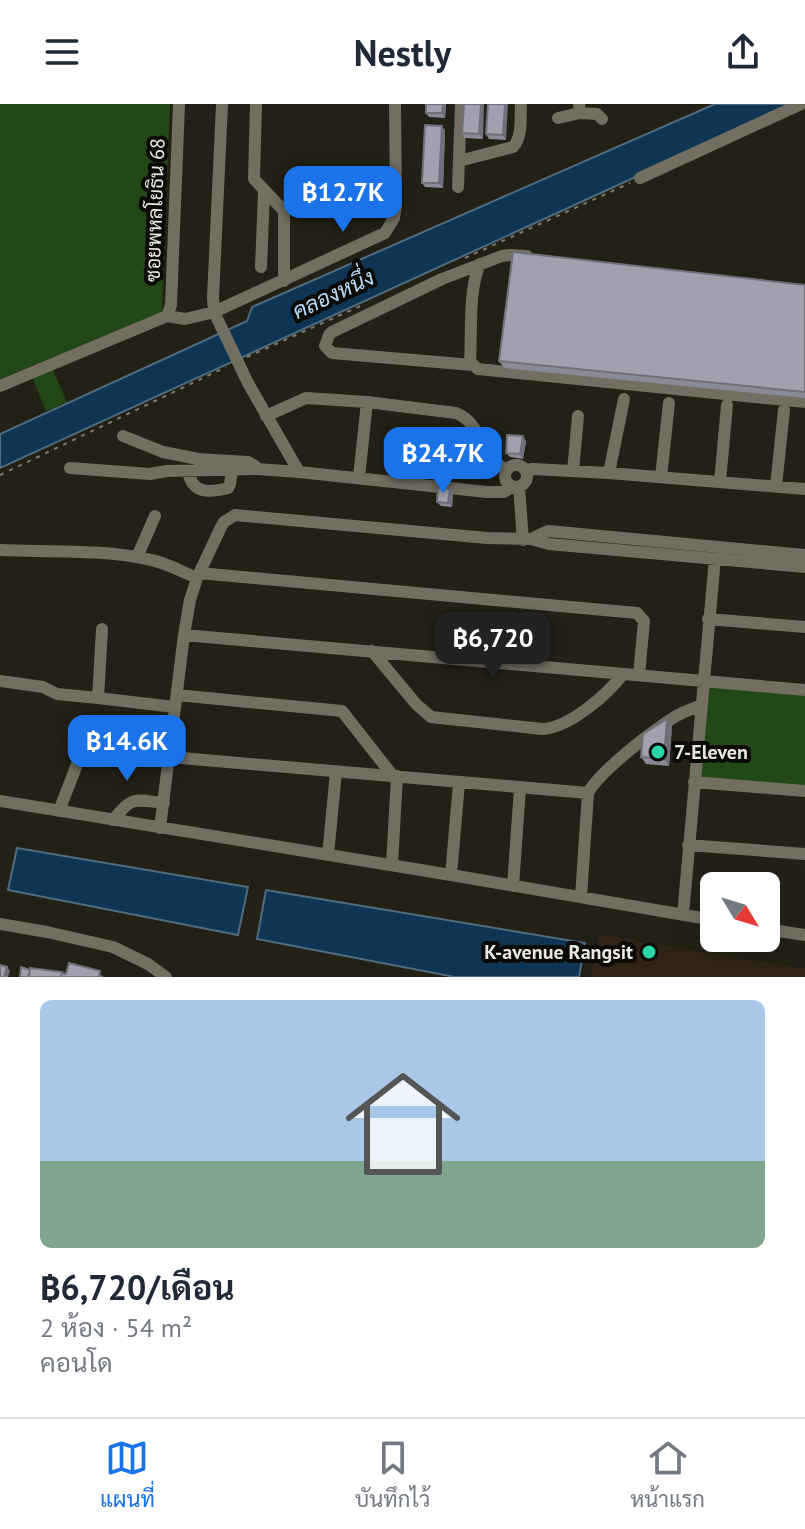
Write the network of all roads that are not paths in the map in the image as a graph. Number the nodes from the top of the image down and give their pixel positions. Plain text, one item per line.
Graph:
1 (179, 104) edge
2 (222, 104) edge
3 (256, 104) edge
4 (395, 104) edge
5 (461, 104) edge
6 (521, 104) edge
7 (801, 104) edge
8 (580, 109) edge
9 (558, 118) dead end
10 (602, 119) dead end
11 (459, 161) junction
12 (640, 178) dead end
13 (458, 187) dead end
14 (264, 192) junction
15 (541, 258) edge
16 (480, 264) junction
17 (261, 267) dead end
18 (284, 281) junction
19 (167, 316) junction
20 (216, 316) junction
21 (472, 365) junction
22 (0, 386) edge
23 (624, 399) dead end
24 (367, 402) junction
25 (805, 402) edge
26 (669, 403) dead end
27 (727, 405) dead end
28 (784, 410) dead end
29 (266, 416) junction
30 (578, 416) dead end
31 (123, 436) dead end
32 (70, 468) dead end
33 (257, 469) junction
34 (232, 470) junction
35 (506, 470) junction
36 (526, 470) junction
37 (188, 471) junction
38 (573, 471) junction
39 (299, 472) junction
40 (609, 473) junction
41 (359, 477) junction
42 (661, 477) junction
43 (720, 482) junction
44 (776, 486) junction
45 (516, 487) junction
46 (805, 489) edge
47 (155, 516) dead end
48 (527, 539) junction
49 (0, 550) edge
50 (715, 552) junction
51 (805, 555) edge
52 (137, 557) junction
53 (805, 567) edge
54 (198, 576) junction
55 (708, 619) junction
56 (805, 627) edge
57 (102, 629) dead end
58 (184, 635) junction
59 (372, 651) junction
60 (623, 674) junction
61 (639, 675) junction
62 (0, 681) edge
63 (704, 682) junction
64 (805, 690) edge
65 (98, 698) junction
66 (176, 701) junction
67 (702, 705) junction
68 (171, 743) junction
69 (170, 757) junction
70 (336, 772) junction
71 (395, 776) junction
72 (694, 782) junction
73 (459, 783) junction
74 (520, 788) junction
75 (805, 791) edge
76 (588, 793) junction
77 (0, 801) edge
78 (164, 803) junction
79 (59, 811) junction
80 (113, 820) junction
81 (160, 828) junction
82 (688, 845) junction
83 (805, 854) edge
84 (328, 855) junction
85 (392, 865) junction
86 (451, 875) junction
87 (513, 886) junction
88 (581, 897) junction
89 (683, 915) junction
90 (700, 918) edge
91 (0, 924) edge
92 (780, 931) edge
93 (805, 935) edge
94 (166, 977) edge

1 - 19 street, ซอยพหลโยธิน 68
2 - 20 street
3 - 14 street
4 - 18 street
5 - 11 street
6 - 11 street
7 - 12 street
8 - 9 street
8 - 10 street
11 - 13 street
14 - 17 street
14 - 18 street
15 - 16 street
16 - 21 street
16 - 21 street
18 - 20 street
19 - 20 street
19 - 22 street
20 - 29 street
21 - 25 street
23 - 40 street
24 - 29 street
24 - 35 street
24 - 41 street
26 - 42 street
27 - 43 street
28 - 44 street
29 - 39 street
30 - 38 street
31 - 33 street
32 - 37 street
33 - 34 street
33 - 39 street
34 - 37 street
34 - 37 street
35 - 36 street
35 - 45 street
36 - 38 street
36 - 45 street
38 - 40 street
39 - 41 street
40 - 42 street
41 - 45 street
42 - 43 street
43 - 44 street
44 - 46 street
45 - 48 street
47 - 52 street
48 - 50 street
48 - 54 street
49 - 52 street
50 - 51 street
50 - 53 street
50 - 55 street
52 - 54 street
54 - 58 street
54 - 61 street
55 - 56 street
55 - 63 street
57 - 65 street
58 - 59 street
58 - 66 street
59 - 60 street
59 - 60 street
60 - 61 street
61 - 63 street
62 - 65 street
63 - 64 street
63 - 67 street
65 - 66 street
66 - 68 street
66 - 71 street
67 - 72 street
67 - 76 street
68 - 69 street
68 - 79 street
69 - 70 street
69 - 78 street
70 - 71 street
70 - 84 street
71 - 73 street
71 - 85 street
72 - 75 street
72 - 82 street
73 - 74 street
73 - 86 street
74 - 76 street
74 - 87 street
76 - 88 street
77 - 79 street
78 - 80 street
78 - 81 street
79 - 80 street
80 - 81 street
81 - 84 street
82 - 83 street
82 - 89 street
84 - 85 street
85 - 86 street
86 - 87 street
87 - 88 street
88 - 89 street
89 - 90 street
91 - 94 street
92 - 93 street

